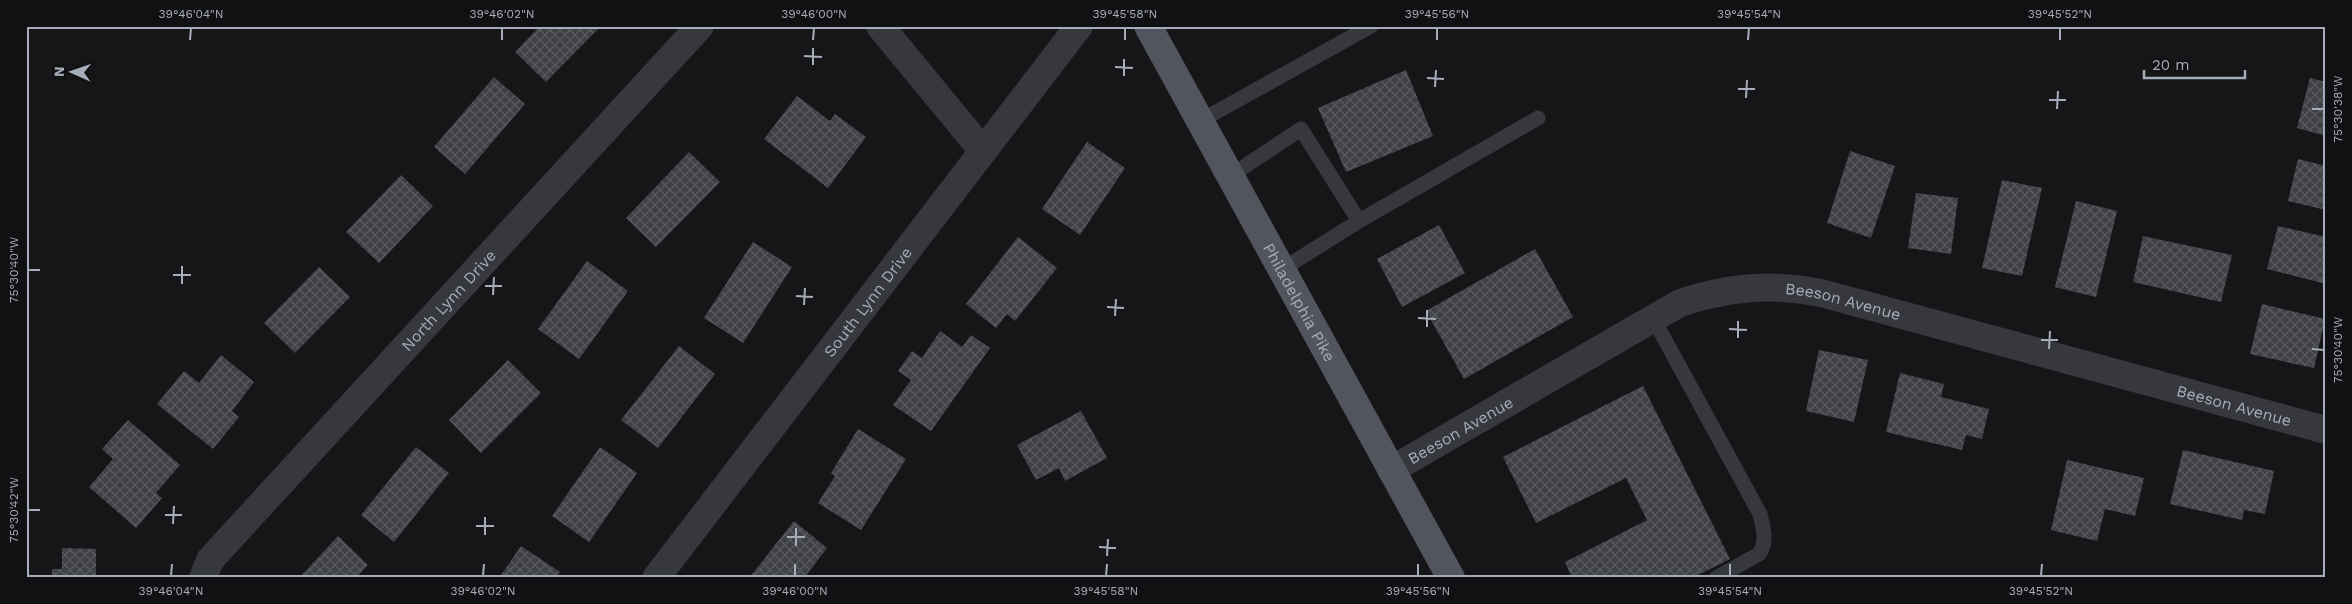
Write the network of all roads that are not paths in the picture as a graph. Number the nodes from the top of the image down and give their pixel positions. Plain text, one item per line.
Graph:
1 (700, 26) edge
2 (880, 26) edge
3 (1079, 26) edge
4 (1148, 26) edge
5 (1371, 26) edge
6 (1538, 118) dead end
7 (1200, 121) junction
8 (983, 150) junction
9 (1230, 176) junction
10 (1359, 221) junction
11 (1281, 270) junction
12 (1653, 318) junction
13 (2326, 430) edge
14 (1391, 470) junction
15 (203, 578) edge
16 (656, 578) edge
17 (1451, 578) edge
18 (1716, 578) edge

1 - 15 street, North Lynn Drive
2 - 8 street
3 - 8 street, South Lynn Drive
4 - 7 main road, Philadelphia Pike
5 - 7 lane
6 - 10 lane
7 - 9 main road, Philadelphia Pike
8 - 16 street, South Lynn Drive
9 - 10 lane
9 - 11 main road, Philadelphia Pike
10 - 11 lane
11 - 14 main road, Philadelphia Pike
12 - 13 street, Beeson Avenue
12 - 14 street, Beeson Avenue
12 - 18 lane
14 - 17 main road, Philadelphia Pike

